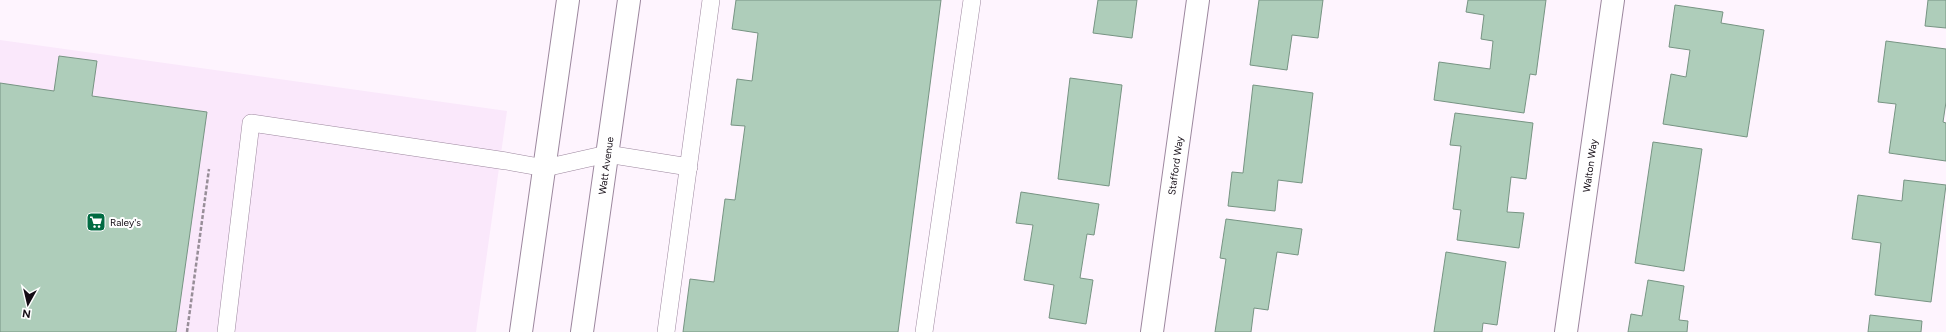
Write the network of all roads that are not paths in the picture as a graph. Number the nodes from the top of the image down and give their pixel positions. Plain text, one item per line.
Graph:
1 (568, 0) edge
2 (629, 0) edge
3 (711, 0) edge
4 (972, 0) edge
5 (1198, 0) edge
6 (1613, 0) edge
7 (607, 154) junction
8 (689, 167) junction
9 (545, 168) junction
10 (226, 332) edge
11 (521, 332) edge
12 (582, 332) edge
13 (666, 332) edge
14 (924, 332) edge
15 (1152, 332) edge
16 (1566, 332) edge

1 - 9 main road
2 - 7 main road, Watt Avenue
3 - 8 lane
4 - 14 lane
5 - 15 main road, Stafford Way
6 - 16 main road, Walton Way
7 - 8 lane
7 - 9 lane
7 - 12 main road, Watt Avenue
8 - 13 lane
9 - 10 lane
9 - 11 main road

